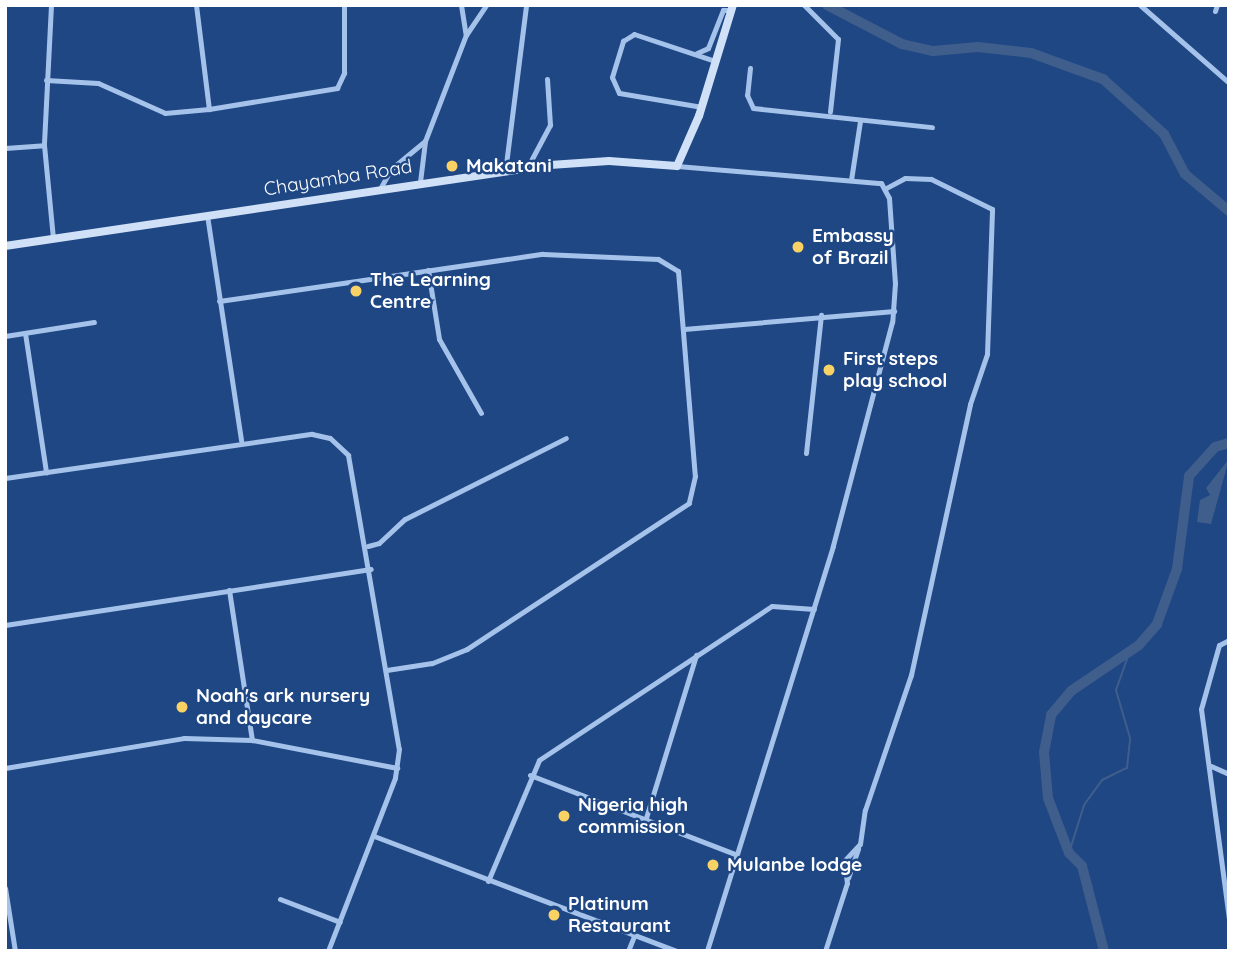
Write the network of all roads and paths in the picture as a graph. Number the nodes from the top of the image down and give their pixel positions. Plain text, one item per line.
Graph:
1 (51, 5) edge
2 (196, 5) edge
3 (344, 5) edge
4 (461, 5) edge
5 (486, 5) edge
6 (526, 5) edge
7 (804, 5) edge
8 (1140, 5) edge
9 (732, 8) edge
10 (466, 35) junction
11 (696, 53) junction
12 (715, 61) junction
13 (750, 68) dead end
14 (547, 79) dead end
15 (46, 80) junction
16 (1229, 83) edge
17 (702, 107) junction
18 (209, 109) junction
19 (830, 112) junction
20 (860, 121) junction
21 (932, 127) dead end
22 (425, 141) junction
23 (44, 145) junction
24 (5, 148) edge
25 (677, 166) junction
26 (526, 169) junction
27 (505, 172) junction
28 (852, 180) junction
29 (420, 182) junction
30 (381, 187) junction
31 (886, 188) junction
32 (206, 214) junction
33 (52, 238) junction
34 (5, 246) edge
35 (428, 270) junction
36 (219, 301) junction
37 (894, 312) junction
38 (821, 315) junction
39 (93, 322) dead end
40 (684, 329) junction
41 (25, 333) junction
42 (5, 335) edge
43 (481, 414) dead end
44 (566, 438) dead end
45 (241, 440) junction
46 (806, 453) dead end
47 (46, 472) junction
48 (5, 478) edge
49 (368, 547) junction
50 (371, 569) junction
51 (229, 590) junction
52 (814, 609) junction
53 (5, 625) edge
54 (1229, 640) edge
55 (696, 655) junction
56 (387, 670) junction
57 (251, 740) junction
58 (1211, 766) junction
59 (5, 768) edge
60 (397, 768) junction
61 (1229, 774) edge
62 (530, 775) junction
63 (645, 821) junction
64 (374, 836) junction
65 (858, 849) junction
66 (737, 855) junction
67 (848, 878) junction
68 (488, 881) junction
69 (5, 888) edge
70 (280, 898) dead end
71 (1229, 919) edge
72 (340, 922) junction
73 (634, 936) junction
74 (331, 950) edge
75 (15, 951) edge
76 (628, 951) edge
77 (677, 951) edge
78 (707, 951) edge
79 (825, 951) edge

1 - 15 street
2 - 18 street
3 - 18 street
4 - 10 street
5 - 10 street
6 - 27 street
7 - 19 street
8 - 16 street
9 - 11 street
9 - 12 street
10 - 22 street
11 - 12 street
11 - 17 street
12 - 17 street
13 - 19 street
14 - 26 street
15 - 18 street
15 - 23 street
17 - 25 street
19 - 20 street
20 - 21 street
20 - 28 street
22 - 29 street
22 - 30 street
23 - 24 street
23 - 33 street
25 - 26 street, Chayamba Road
25 - 28 street
26 - 27 street, Chayamba Road
27 - 29 street, Chayamba Road
28 - 31 street
29 - 30 street, Chayamba Road
30 - 32 street, Chayamba Road
31 - 37 street
31 - 65 street
32 - 33 street, Chayamba Road
32 - 36 street
33 - 34 street, Chayamba Road
35 - 36 street
35 - 40 street
35 - 43 street
36 - 45 street
37 - 38 street
37 - 52 street
38 - 40 street
38 - 46 street
39 - 41 street
40 - 56 street
41 - 42 street
41 - 47 street
44 - 49 street
45 - 47 street
45 - 49 street
47 - 48 street
49 - 50 street
50 - 51 street
50 - 56 street
51 - 53 street
51 - 57 street
52 - 55 street
52 - 66 street
54 - 58 street
55 - 62 street
55 - 63 street
56 - 60 street
57 - 59 street
57 - 60 street
58 - 61 street
58 - 71 street
60 - 64 street
62 - 63 street
62 - 68 street
63 - 66 street
64 - 68 street
64 - 72 street
65 - 67 street
65 - 67 street
66 - 78 street
67 - 79 street
68 - 73 street
69 - 75 street
70 - 72 street
72 - 74 street
73 - 76 street
73 - 77 street

